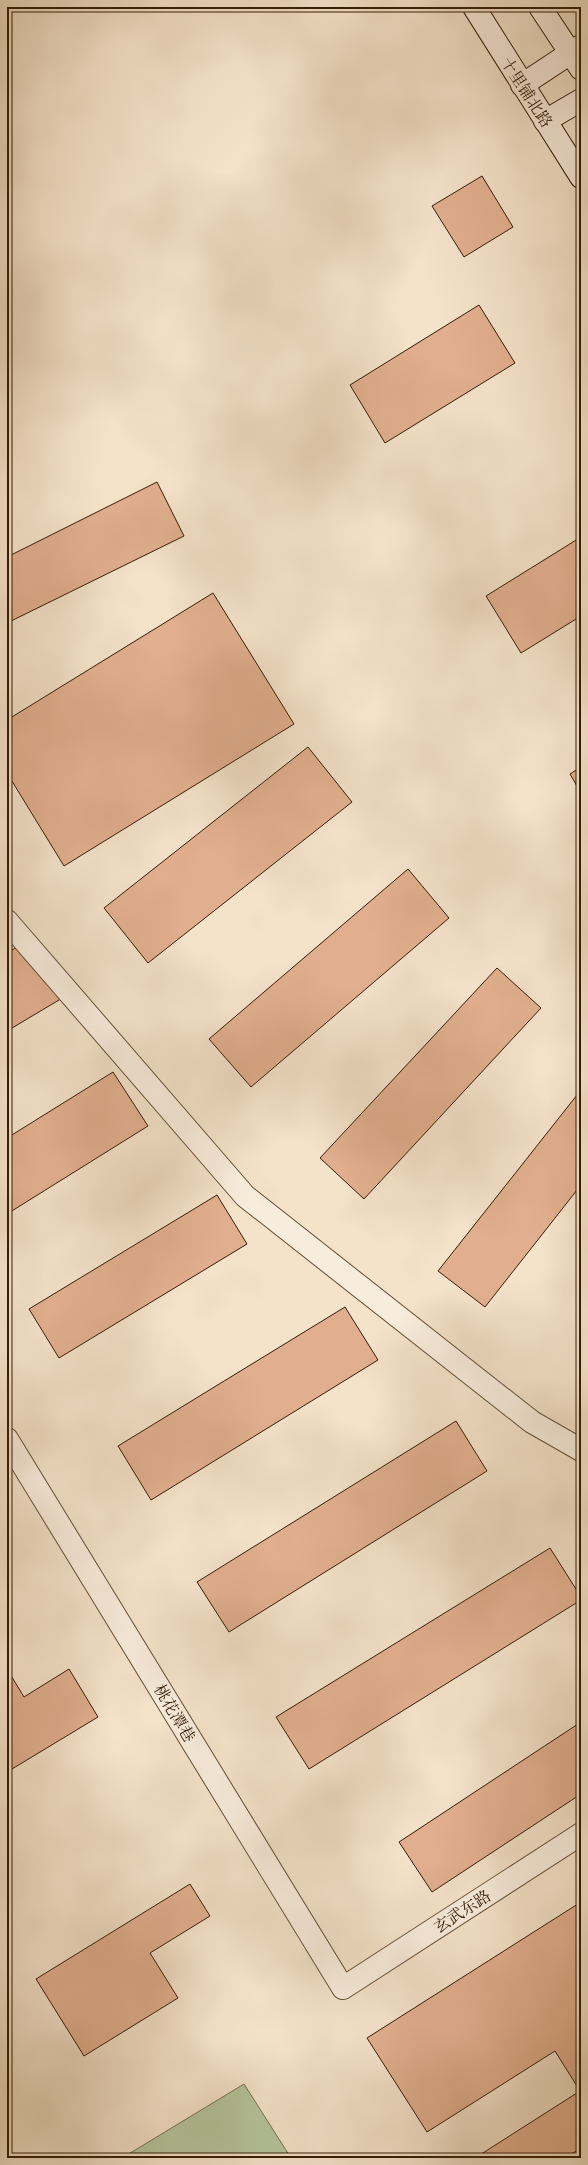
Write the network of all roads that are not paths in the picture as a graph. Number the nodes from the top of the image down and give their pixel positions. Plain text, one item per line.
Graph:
1 (474, 7) edge
2 (540, 7) edge
3 (577, 56) edge
4 (522, 85) junction
5 (581, 100) edge
6 (545, 121) junction
7 (581, 177) edge
8 (7, 921) edge
9 (7, 1439) edge
10 (581, 1450) edge
11 (581, 1834) edge
12 (343, 1988) joint

1 - 4 street, 十里铺北路
2 - 3 street
3 - 4 street
4 - 6 street, 十里铺北路
5 - 6 street
6 - 7 street, 十里铺北路
8 - 10 street
9 - 12 street, 桃花潭巷
11 - 12 street, 玄武东路

